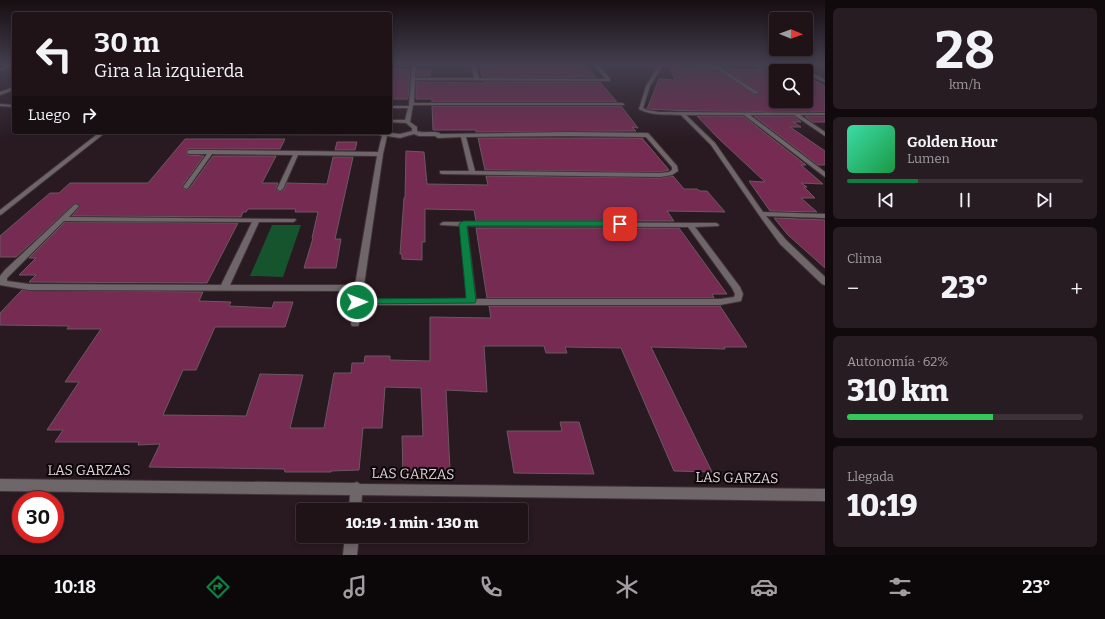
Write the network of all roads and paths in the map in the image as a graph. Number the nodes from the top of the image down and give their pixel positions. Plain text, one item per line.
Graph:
1 (413, 91) edge
2 (646, 91) edge
3 (755, 91) edge
4 (758, 93) dead end
5 (0, 100) edge
6 (12, 101) edge
7 (622, 104) dead end
8 (0, 105) edge
9 (412, 105) junction
10 (12, 106) edge
11 (392, 106) edge
12 (659, 113) junction
13 (682, 113) junction
14 (746, 114) junction
15 (796, 114) junction
16 (825, 114) edge
17 (392, 121) edge
18 (407, 122) junction
19 (693, 124) junction
20 (414, 132) junction
21 (100, 134) edge
22 (381, 134) edge
23 (387, 134) edge
24 (825, 134) edge
25 (463, 136) junction
26 (189, 152) dead end
27 (211, 152) junction
28 (296, 154) junction
29 (380, 154) junction
30 (442, 172) dead end
31 (472, 172) junction
32 (825, 175) edge
33 (186, 187) dead end
34 (280, 189) dead end
35 (76, 206) dead end
36 (0, 213) edge
37 (760, 214) junction
38 (825, 216) edge
39 (63, 219) junction
40 (256, 220) junction
41 (292, 220) dead end
42 (443, 224) dead end
43 (463, 224) junction
44 (690, 225) junction
45 (716, 225) dead end
46 (825, 282) edge
47 (224, 288) junction
48 (359, 288) junction
49 (472, 301) junction
50 (357, 302) junction
51 (355, 324) dead end
52 (0, 485) edge
53 (357, 488) junction
54 (825, 495) edge
55 (356, 503) edge
56 (351, 543) edge
57 (350, 555) edge

1 - 9 street
2 - 12 street
3 - 4 street
5 - 6 street
7 - 9 street
8 - 10 street
9 - 11 street
9 - 18 street
12 - 13 street
12 - 19 street
13 - 14 street
13 - 19 street
14 - 15 street
14 - 32 street
15 - 16 street
15 - 24 street
17 - 18 street
18 - 20 street
19 - 37 street
20 - 23 street
20 - 25 street
21 - 36 street
22 - 29 street
25 - 31 street
25 - 31 street
26 - 27 street
27 - 28 street
27 - 33 street
28 - 29 street
28 - 34 street
29 - 48 street
30 - 31 street
35 - 39 street
37 - 38 street
37 - 46 street
39 - 40 street
39 - 47 street
40 - 41 street
40 - 47 street
42 - 43 street
43 - 44 street
43 - 49 street
44 - 45 street
44 - 49 street
47 - 48 street
48 - 50 street
49 - 50 street
50 - 51 street
52 - 53 street, LAS GARZAS
53 - 54 street, LAS GARZAS
53 - 55 street
56 - 57 street

